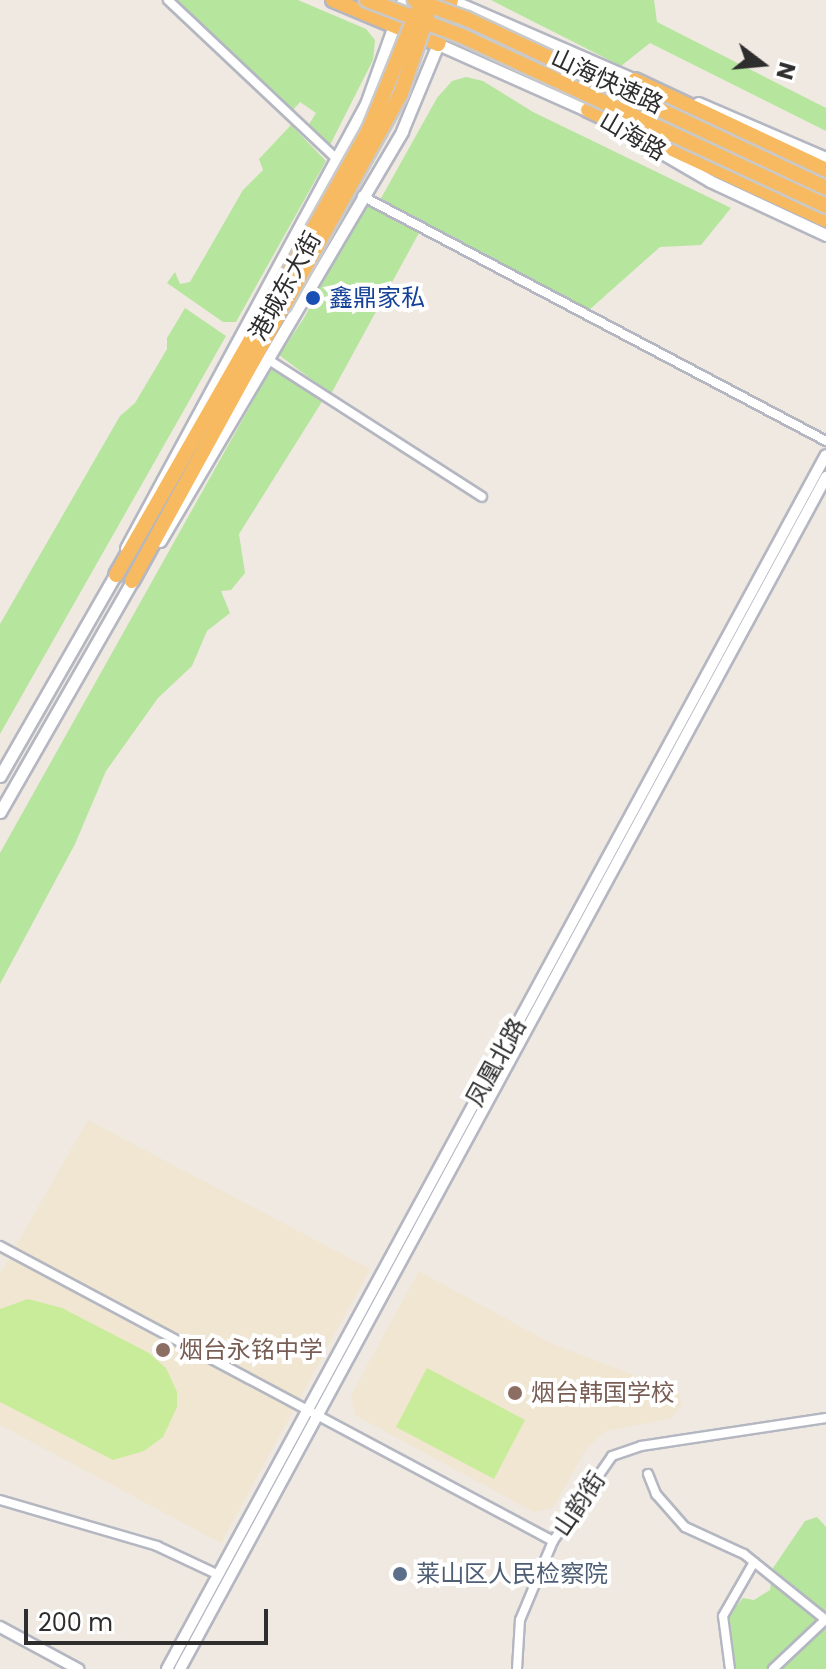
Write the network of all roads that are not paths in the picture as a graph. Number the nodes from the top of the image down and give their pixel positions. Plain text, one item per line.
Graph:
1 (168, 0) edge
2 (333, 0) edge
3 (367, 0) edge
4 (403, 0) edge
5 (418, 0) edge
6 (431, 0) edge
7 (451, 0) edge
8 (396, 25) junction
9 (438, 44) junction
10 (635, 80) junction
11 (588, 110) junction
12 (826, 158) edge
13 (337, 159) junction
14 (826, 170) edge
15 (826, 188) edge
16 (362, 196) junction
17 (826, 206) edge
18 (826, 220) edge
19 (826, 235) edge
20 (279, 302) junction
21 (269, 360) junction
22 (826, 441) edge
23 (826, 455) edge
24 (826, 477) edge
25 (482, 497) dead end
26 (116, 575) junction
27 (132, 581) junction
28 (0, 776) edge
29 (0, 812) edge
30 (0, 1246) edge
31 (310, 1412) junction
32 (826, 1418) edge
33 (648, 1474) dead end
34 (0, 1500) edge
35 (553, 1541) junction
36 (754, 1562) junction
37 (219, 1575) junction
38 (825, 1620) edge
39 (0, 1627) edge
40 (78, 1669) edge
41 (167, 1669) edge
42 (180, 1669) edge
43 (517, 1669) edge
44 (730, 1669) edge
45 (773, 1669) edge

1 - 13 street
2 - 8 highway
3 - 17 highway, 山海快速路, bridge
4 - 8 main road, 港城东大街
5 - 15 highway, 山海快速路, bridge
5 - 20 highway, 港城东大街, bridge
6 - 20 highway, 港城东大街, bridge
7 - 9 highway, 港城东大街
7 - 10 main road, 山海路
8 - 9 highway
8 - 13 main road, 港城东大街
9 - 11 main road, 山海路
9 - 16 main road, 港城东大街
10 - 12 main road, 山海路
10 - 14 highway
11 - 18 highway
11 - 19 main road, 山海路
13 - 26 main road, 港城东大街
16 - 21 main road, 港城东大街
16 - 22 street
20 - 26 highway, 港城东大街
20 - 27 highway, 港城东大街
21 - 25 street
21 - 27 main road, 港城东大街
23 - 31 street, 凤凰北路
24 - 31 street, 凤凰北路
26 - 28 main road, 港城东大街
27 - 29 main road, 港城东大街
30 - 31 street
31 - 35 street
31 - 37 street, 凤凰北路
31 - 42 street, 凤凰北路
32 - 35 street, 山韵街
33 - 36 street
34 - 37 street
35 - 43 street, 山韵街
36 - 38 street
36 - 44 street
37 - 41 street, 凤凰北路
38 - 45 street
39 - 40 street

